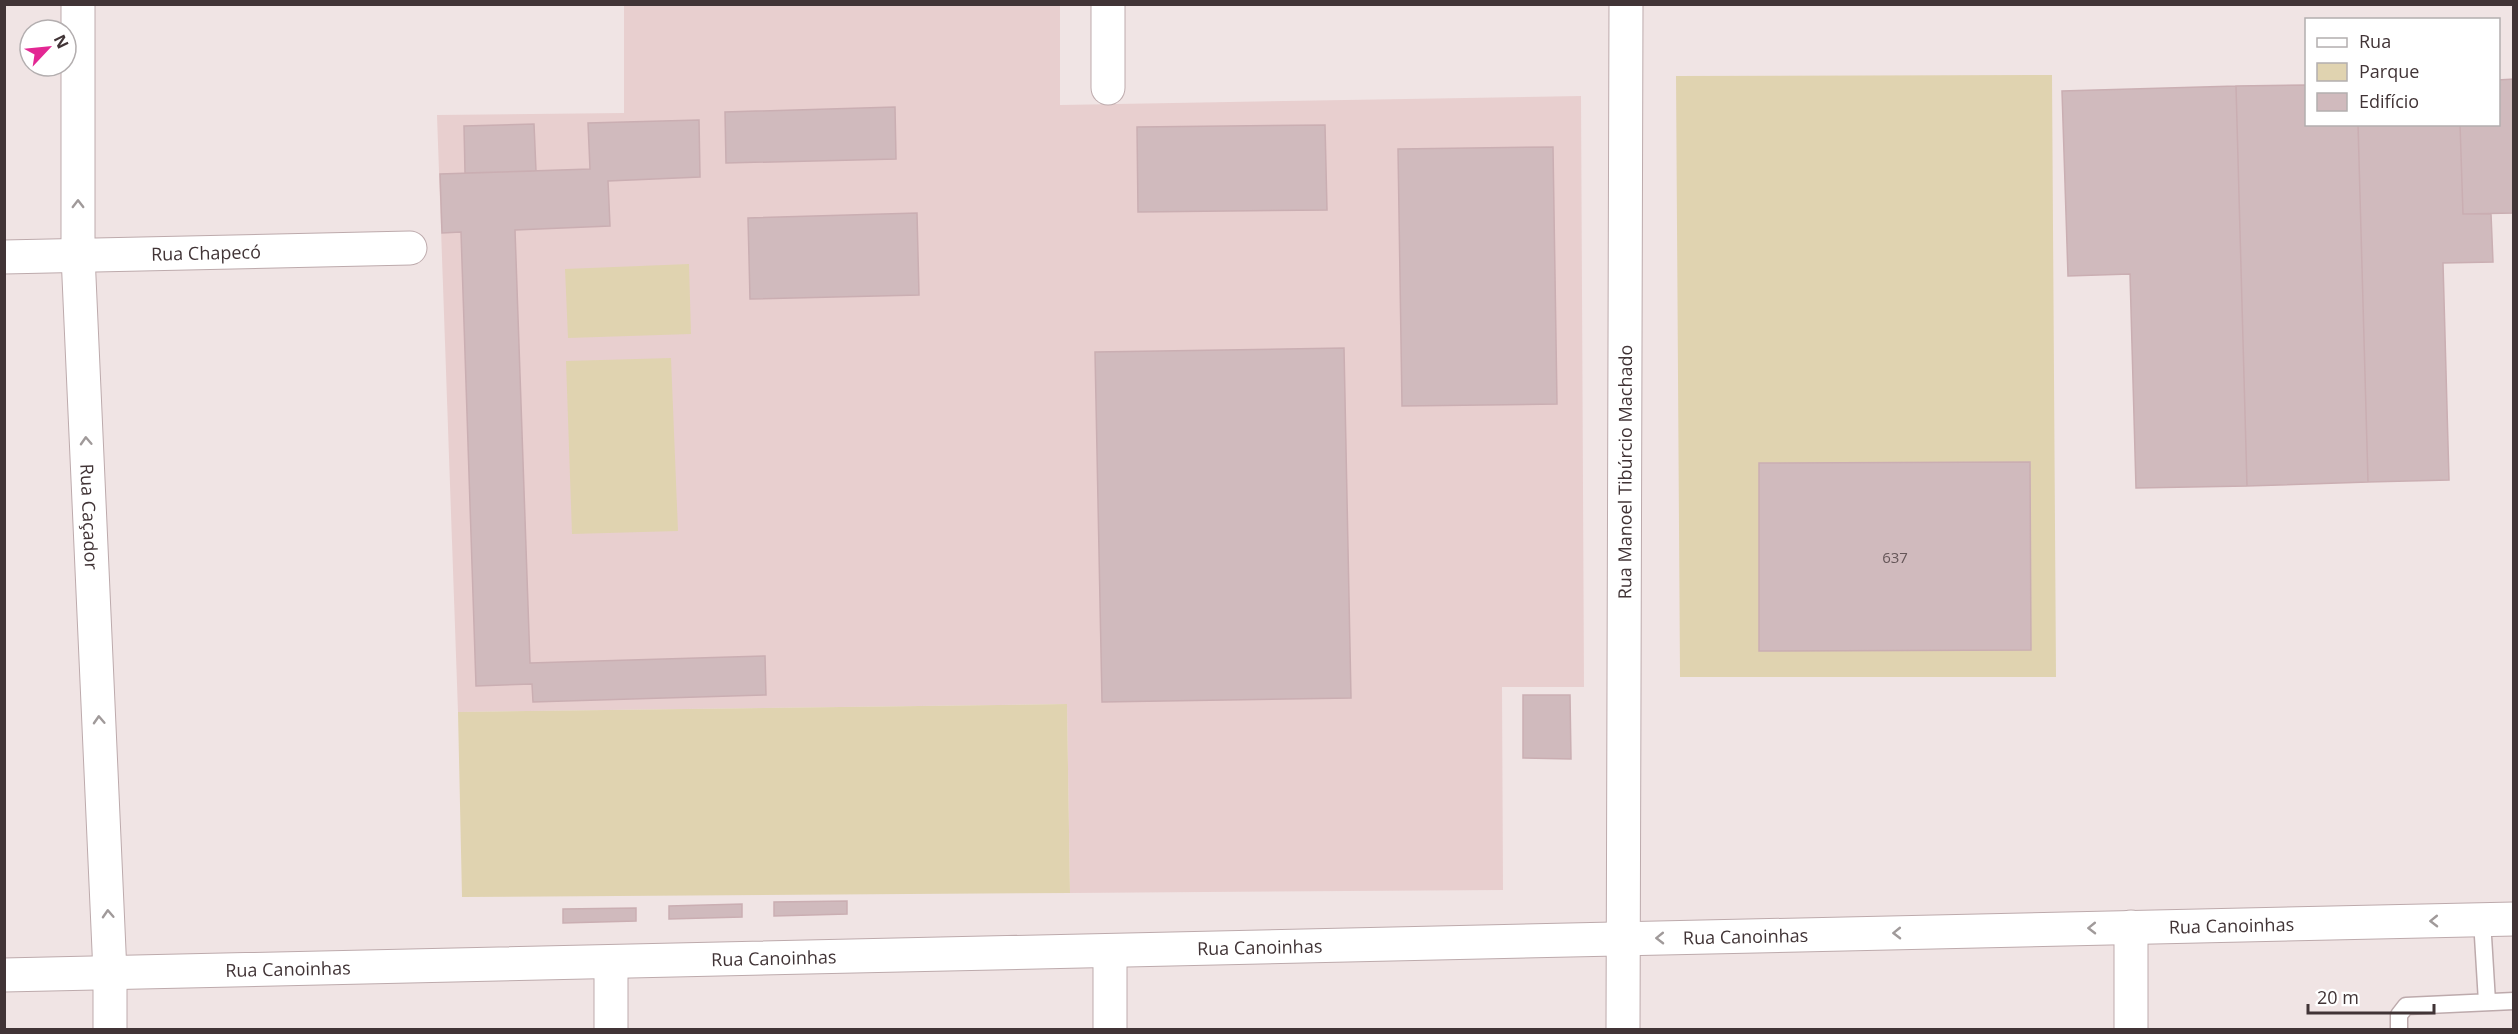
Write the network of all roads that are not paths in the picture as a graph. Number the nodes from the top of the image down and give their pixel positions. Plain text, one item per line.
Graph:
1 (78, 4) edge
2 (1108, 4) edge
3 (1626, 4) edge
4 (1108, 88) dead end
5 (410, 248) dead end
6 (78, 255) junction
7 (4, 257) edge
8 (2498, 920) edge
9 (2131, 927) junction
10 (1624, 939) junction
11 (1110, 951) junction
12 (611, 962) junction
13 (110, 973) junction
14 (4, 975) edge
15 (2514, 1001) edge
16 (2487, 1002) junction
17 (110, 1029) edge
18 (611, 1029) edge
19 (1110, 1029) edge
20 (1623, 1029) edge
21 (2131, 1029) edge
22 (2400, 1029) edge

6 -> 1 street, Rua Caçador
2 - 4 street
3 - 10 street, Rua Manoel Tibúrcio Machado
5 - 6 street, Rua Chapecó
6 - 7 street, Rua Chapecó
13 -> 6 street, Rua Caçador
8 -> 9 street, Rua Canoinhas
8 - 16 lane
9 -> 10 street, Rua Canoinhas
9 - 21 street
10 - 11 street, Rua Canoinhas
10 - 20 street, Rua Manoel Tibúrcio Machado
11 - 12 street, Rua Canoinhas
11 - 19 street
12 - 13 street, Rua Canoinhas
12 - 18 street
13 - 14 street, Rua Canoinhas
13 - 17 street, Rua Caçador
15 - 16 lane
16 - 22 lane

